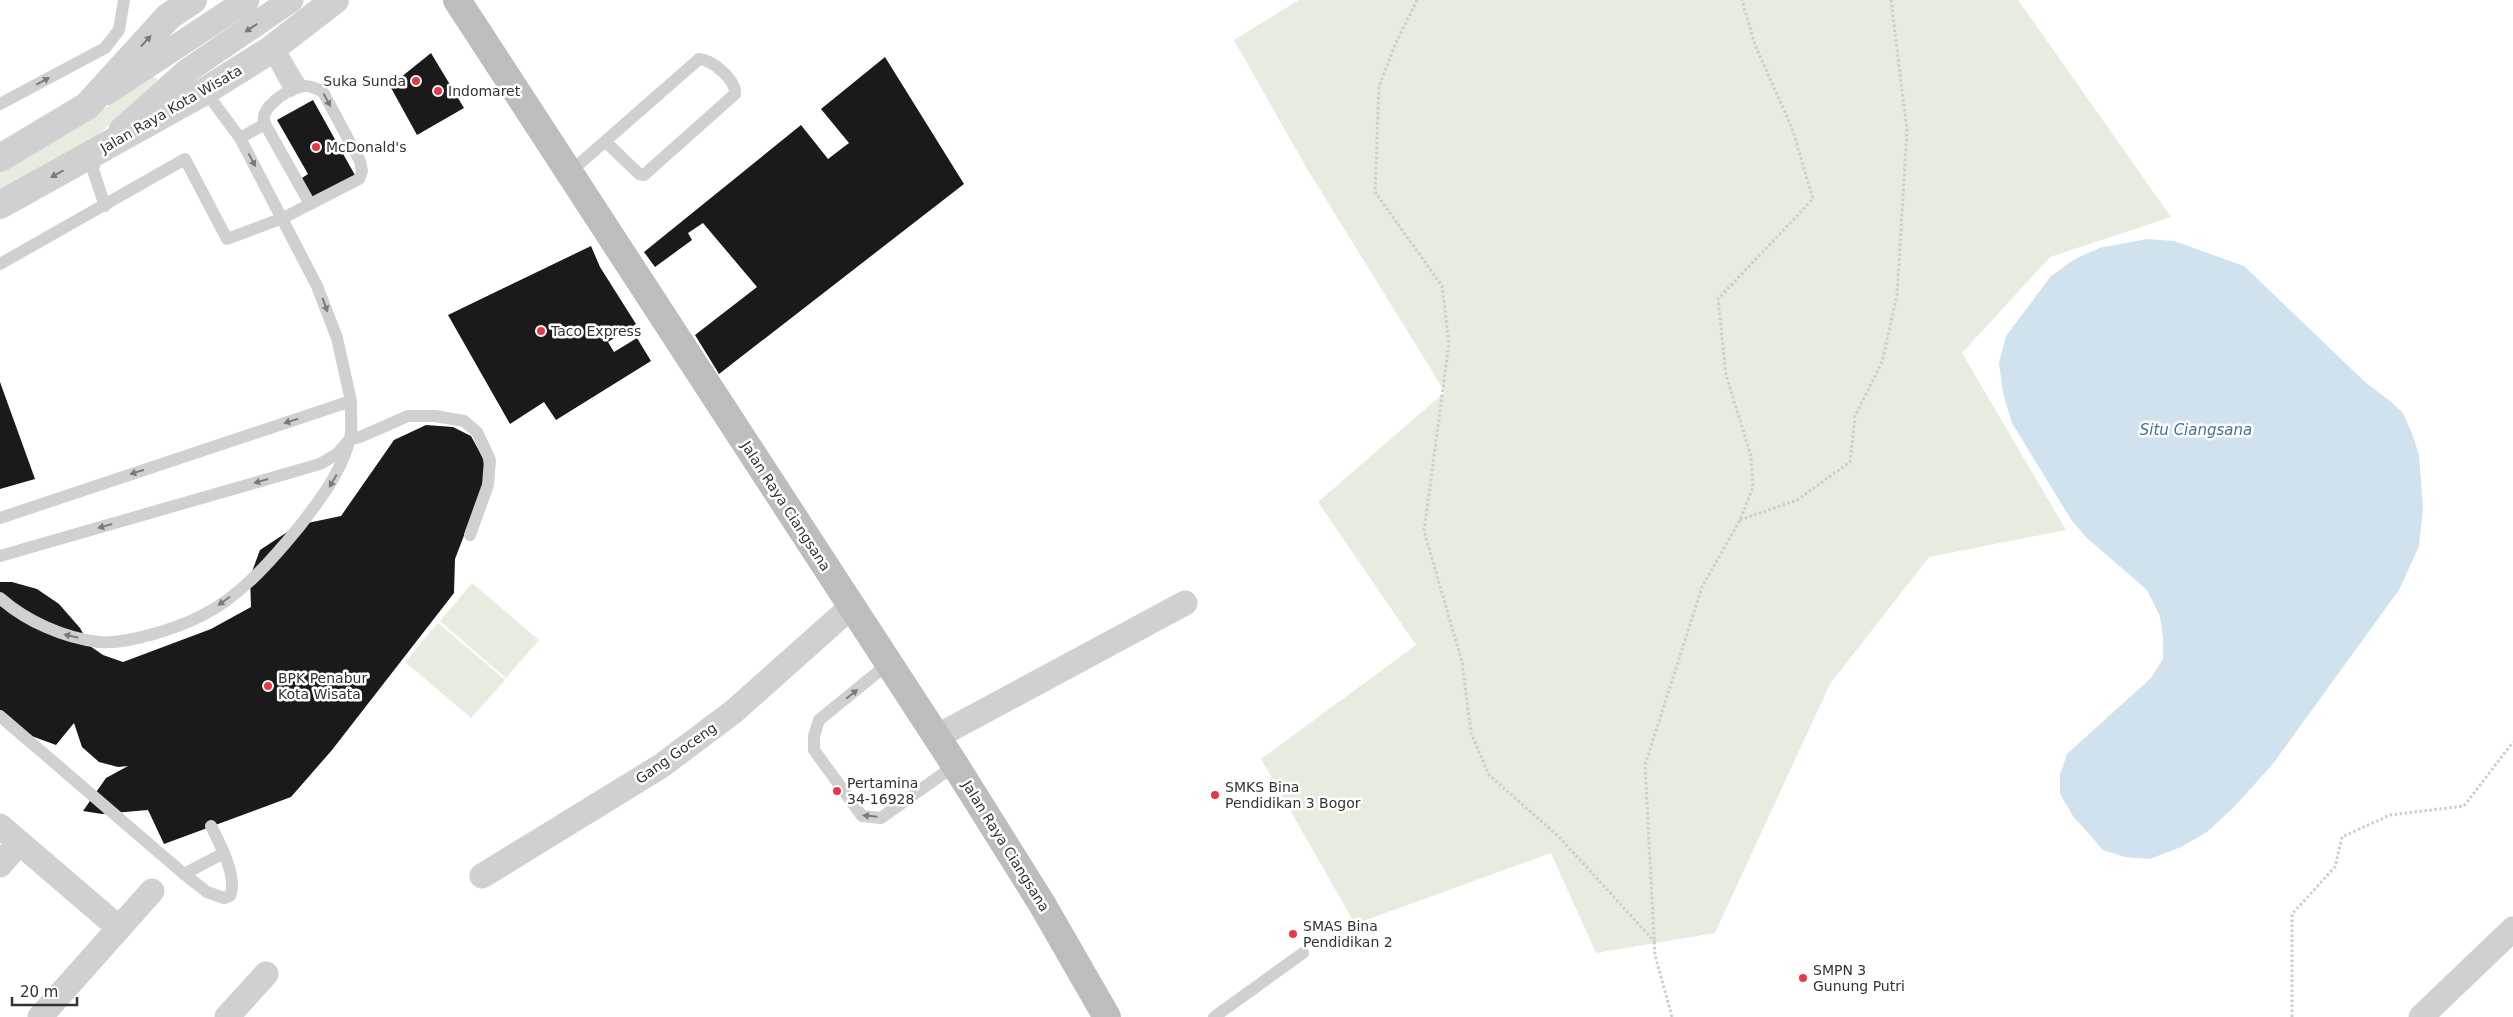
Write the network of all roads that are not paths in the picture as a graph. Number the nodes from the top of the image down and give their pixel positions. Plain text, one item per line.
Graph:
1 (124, 0) edge
2 (193, 0) edge
3 (247, 0) edge
4 (291, 0) edge
5 (335, 0) edge
6 (457, 0) edge
7 (273, 48) junction
8 (296, 88) junction
9 (205, 91) junction
10 (0, 104) edge
11 (87, 106) junction
12 (265, 124) junction
13 (240, 138) junction
14 (606, 142) junction
15 (97, 153) junction
16 (0, 158) edge
17 (570, 172) junction
18 (310, 204) junction
19 (0, 205) edge
20 (105, 206) junction
21 (283, 218) junction
22 (0, 264) edge
23 (351, 401) junction
24 (350, 439) junction
25 (0, 518) edge
26 (470, 535) dead end
27 (0, 556) edge
28 (0, 598) edge
29 (1185, 602) dead end
30 (851, 607) junction
31 (889, 663) junction
32 (0, 716) edge
33 (936, 737) junction
34 (955, 766) junction
35 (0, 826) edge
36 (211, 826) dead end
37 (19, 843) junction
38 (224, 853) junction
39 (0, 865) edge
40 (184, 874) junction
41 (482, 876) dead end
42 (152, 891) dead end
43 (118, 928) junction
44 (2513, 929) edge
45 (1303, 953) dead end
46 (266, 974) dead end
47 (40, 1017) edge
48 (227, 1017) edge
49 (1107, 1017) edge
50 (1214, 1017) edge
51 (2421, 1017) edge

10 -> 1 lane
11 -> 2 street
3 - 11 street
4 -> 15 street
5 - 7 street, Jalan Raya Kota Wisata
6 - 17 main road, Jalan Raya Ciangsana
7 - 8 lane
7 - 9 street, Jalan Raya Kota Wisata
8 - 12 lane
8 -> 18 lane
9 - 13 lane
9 - 15 street, Jalan Raya Kota Wisata
11 - 16 street
12 - 13 lane
12 - 18 lane
13 -> 21 lane
14 - 14 lane
14 - 17 lane
15 -> 19 street, Jalan Raya Kota Wisata
15 - 20 lane
17 - 30 main road, Jalan Raya Ciangsana
18 - 21 lane
20 - 21 lane
20 - 22 lane
21 -> 23 lane
23 - 24 lane
23 -> 25 lane
24 - 26 lane
24 -> 27 lane
24 -> 28 lane
29 - 33 street
30 - 31 main road, Jalan Raya Ciangsana
30 - 41 street, Gang Goceng
31 - 33 main road, Jalan Raya Ciangsana
34 -> 31 lane
32 - 40 lane
33 - 34 main road, Jalan Raya Ciangsana
34 - 49 main road, Jalan Raya Ciangsana
35 - 37 street
36 - 38 lane
37 - 39 street
37 - 43 street
38 - 40 lane
38 - 40 lane
42 - 43 street
43 - 47 street
44 - 51 street
45 - 50 lane
46 - 48 street

